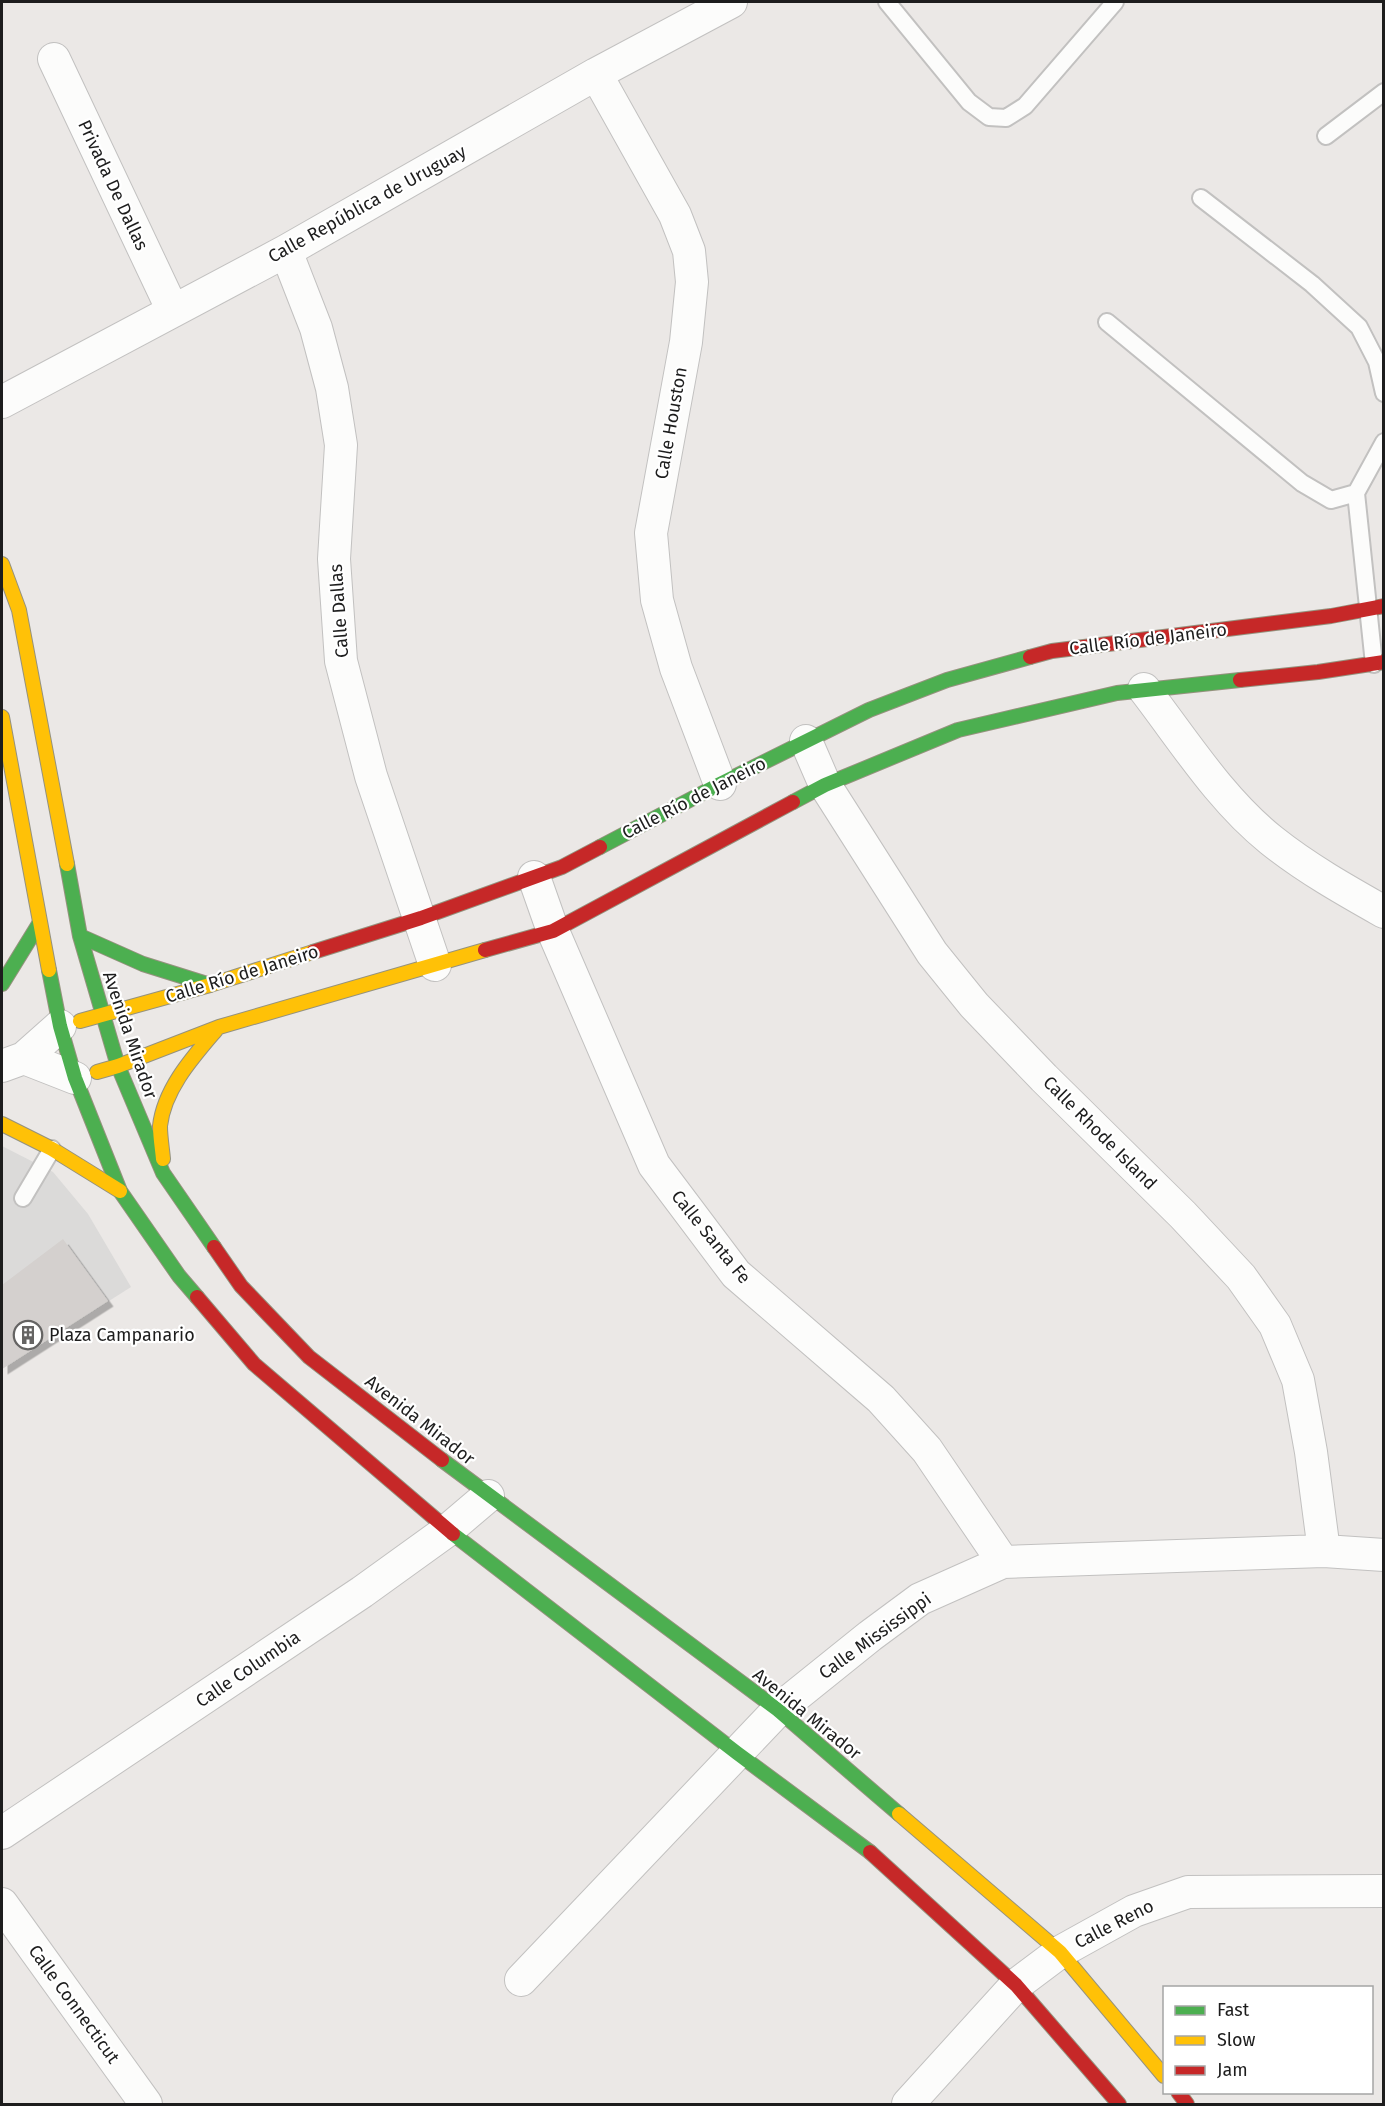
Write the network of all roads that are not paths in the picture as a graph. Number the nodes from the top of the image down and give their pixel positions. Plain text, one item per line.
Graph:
1 (731, 2) edge
2 (887, 2) edge
3 (1115, 2) edge
4 (54, 59) dead end
5 (596, 74) junction
6 (1383, 92) edge
7 (1326, 136) dead end
8 (1201, 198) dead end
9 (286, 251) junction
10 (173, 311) junction
11 (1107, 322) dead end
12 (1383, 393) edge
13 (2, 402) edge
14 (1383, 442) edge
15 (1356, 493) junction
16 (2, 564) edge
17 (1375, 607) edge
18 (1379, 663) edge
19 (1144, 689) junction
20 (2, 717) edge
21 (806, 741) junction
22 (43, 742) junction
23 (5, 751) edge
24 (720, 784) junction
25 (825, 785) junction
26 (534, 878) junction
27 (1383, 912) edge
28 (421, 918) junction
29 (39, 924) junction
30 (553, 931) junction
31 (80, 936) junction
32 (435, 965) junction
33 (2, 984) edge
34 (210, 985) junction
35 (102, 1016) junction
36 (60, 1026) junction
37 (219, 1027) junction
38 (13, 1062) edge
39 (118, 1066) junction
40 (75, 1078) junction
41 (2, 1124) edge
42 (52, 1149) junction
43 (163, 1173) junction
44 (120, 1191) junction
45 (23, 1198) dead end
46 (488, 1496) junction
47 (448, 1530) junction
48 (1324, 1551) junction
49 (1383, 1555) edge
50 (1003, 1562) junction
51 (778, 1710) junction
52 (737, 1753) junction
53 (2, 1833) edge
54 (1383, 1891) edge
55 (2, 1904) edge
56 (1060, 1952) junction
57 (521, 1980) dead end
58 (1016, 1985) junction
59 (1163, 2075) edge
60 (146, 2104) edge
61 (908, 2104) edge
62 (1119, 2104) edge

1 - 5 street, Calle República de Uruguay
2 - 3 lane
4 - 10 street, Privada De Dallas
5 - 9 street, Calle República de Uruguay
5 - 24 street, Calle Houston
6 - 7 lane
8 - 12 lane
9 - 10 street, Calle República de Uruguay
9 - 28 street, Calle Dallas
10 - 13 street, Calle República de Uruguay
11 - 15 lane
14 - 15 lane
15 - 17 lane
16 - 22 main road, Avenida Mirador
17 - 18 lane
17 - 21 main road, Calle Río de Janeiro
18 - 19 main road
19 - 25 main road
19 - 27 street
20 - 23 main road
21 - 24 main road, Calle Río de Janeiro
21 - 25 street, Calle Rhode Island
22 - 23 street
22 - 31 main road, Avenida Mirador
23 - 29 main road
24 - 26 main road, Calle Río de Janeiro
25 - 30 main road
25 - 48 street, Calle Rhode Island
26 - 28 main road, Calle Río de Janeiro
26 - 30 street, Calle Santa Fe
28 - 32 street, Calle Dallas
28 - 34 main road, Calle Río de Janeiro
29 - 33 main road
29 - 36 main road
30 - 32 main road
30 - 50 street, Calle Santa Fe
31 - 34 main road
31 - 35 main road, Avenida Mirador
32 - 37 main road
34 - 35 main road, Calle Río de Janeiro
35 - 36 main road, Calle Río de Janeiro
35 - 39 main road, Avenida Mirador
36 - 38 street, Calle Río de Janeiro
36 - 40 main road
37 - 39 main road
37 - 43 main road
38 - 40 street, Calle Río de Janeiro
39 - 40 main road
39 - 43 main road, Avenida Mirador
40 - 44 main road
41 - 42 main road
42 - 44 main road
42 - 45 lane
43 - 46 main road, Avenida Mirador
44 - 47 main road
46 - 47 street, Calle Columbia
46 - 51 main road, Avenida Mirador
47 - 52 main road
47 - 53 street, Calle Columbia
48 - 49 street, Calle Mississippi
48 - 50 street, Calle Mississippi
50 - 51 street, Calle Mississippi
51 - 52 street, Calle Mississippi
51 - 56 main road, Avenida Mirador
52 - 57 street, Calle Mississippi
52 - 58 main road
54 - 56 street, Calle Reno
55 - 60 street, Calle Connecticut
56 - 58 street, Calle Reno
56 - 59 main road, Avenida Mirador
58 - 61 street, Calle Reno
58 - 62 main road

